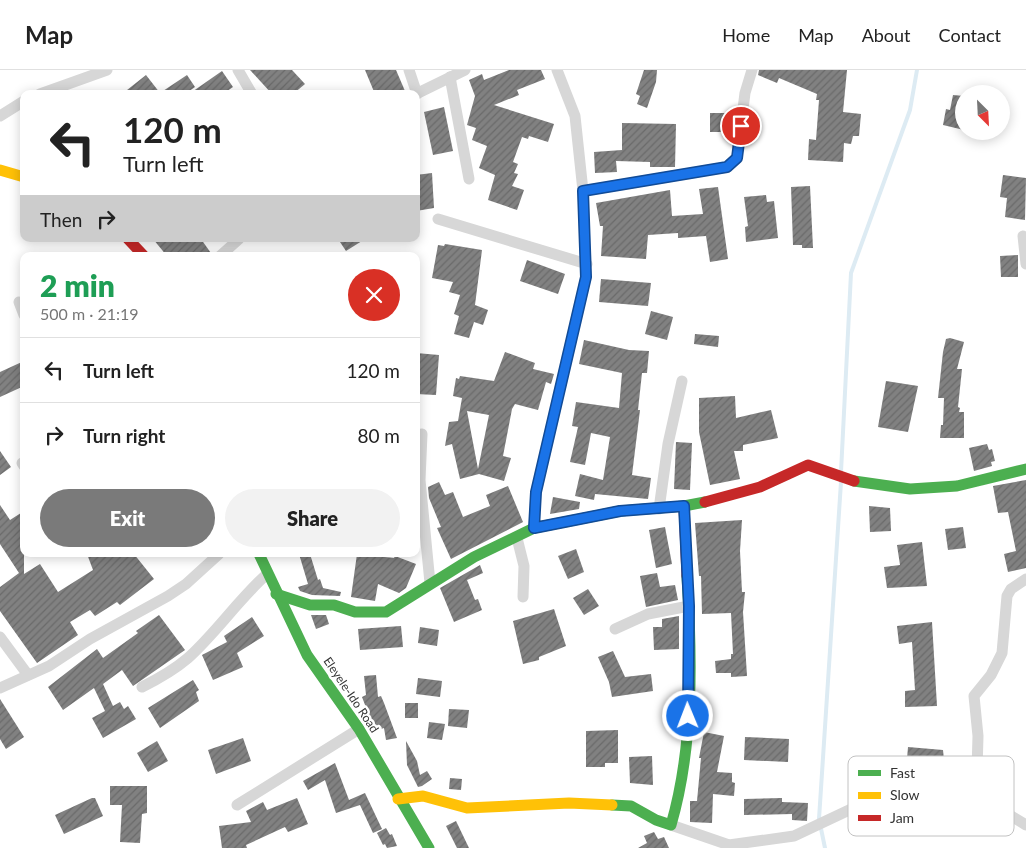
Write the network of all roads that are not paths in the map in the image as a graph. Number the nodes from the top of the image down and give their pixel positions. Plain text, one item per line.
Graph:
1 (107, 70) edge
2 (238, 70) edge
3 (409, 70) edge
4 (465, 70) edge
5 (557, 70) edge
6 (752, 70) edge
7 (450, 77) junction
8 (51, 90) edge
9 (250, 90) edge
10 (415, 90) edge
11 (420, 92) edge
12 (20, 104) edge
13 (0, 116) edge
14 (0, 170) edge
15 (20, 177) edge
16 (469, 178) dead end
17 (583, 191) junction
18 (438, 219) dead end
19 (1023, 236) dead end
20 (131, 242) edge
21 (236, 242) edge
22 (140, 252) edge
23 (224, 252) edge
24 (587, 264) junction
25 (1026, 264) edge
26 (18, 302) dead end
27 (20, 306) edge
28 (682, 381) dead end
29 (422, 434) dead end
30 (1026, 469) edge
31 (684, 506) junction
32 (659, 509) junction
33 (534, 528) junction
34 (517, 538) junction
35 (216, 557) edge
36 (260, 557) edge
37 (267, 574) junction
38 (1026, 578) edge
39 (430, 583) junction
40 (276, 594) junction
41 (523, 597) dead end
42 (689, 606) junction
43 (615, 629) dead end
44 (0, 637) edge
45 (28, 675) junction
46 (142, 687) dead end
47 (0, 688) edge
48 (358, 729) junction
49 (977, 756) edge
50 (398, 799) junction
51 (237, 805) dead end
52 (848, 811) edge
53 (1014, 818) edge
54 (671, 825) junction
55 (1026, 825) edge
56 (428, 848) edge

1 - 8 street
2 - 9 street
3 - 10 street
4 - 7 street
5 - 17 street
6 - 17 street
7 - 11 street
7 - 16 street
12 - 13 street
14 - 15 street
17 - 24 street
18 - 24 street
19 - 25 street
20 - 22 street
21 - 23 street
24 - 33 street
26 - 27 street
28 - 32 street
29 - 39 street
30 - 31 street
31 - 32 street
31 - 42 street
32 - 33 street
33 - 34 street
34 - 39 street
34 - 41 street
35 - 45 street
36 - 37 street, Eleyele-Ido Road
37 - 40 street, Eleyele-Ido Road
37 - 46 street
38 - 49 street
39 - 40 street
40 - 48 street, Eleyele-Ido Road
42 - 43 street
42 - 54 street
44 - 45 street
45 - 47 street
48 - 50 street, Eleyele-Ido Road
48 - 51 street
50 - 54 street
50 - 56 street, Eleyele-Ido Road
52 - 54 street
53 - 55 street

